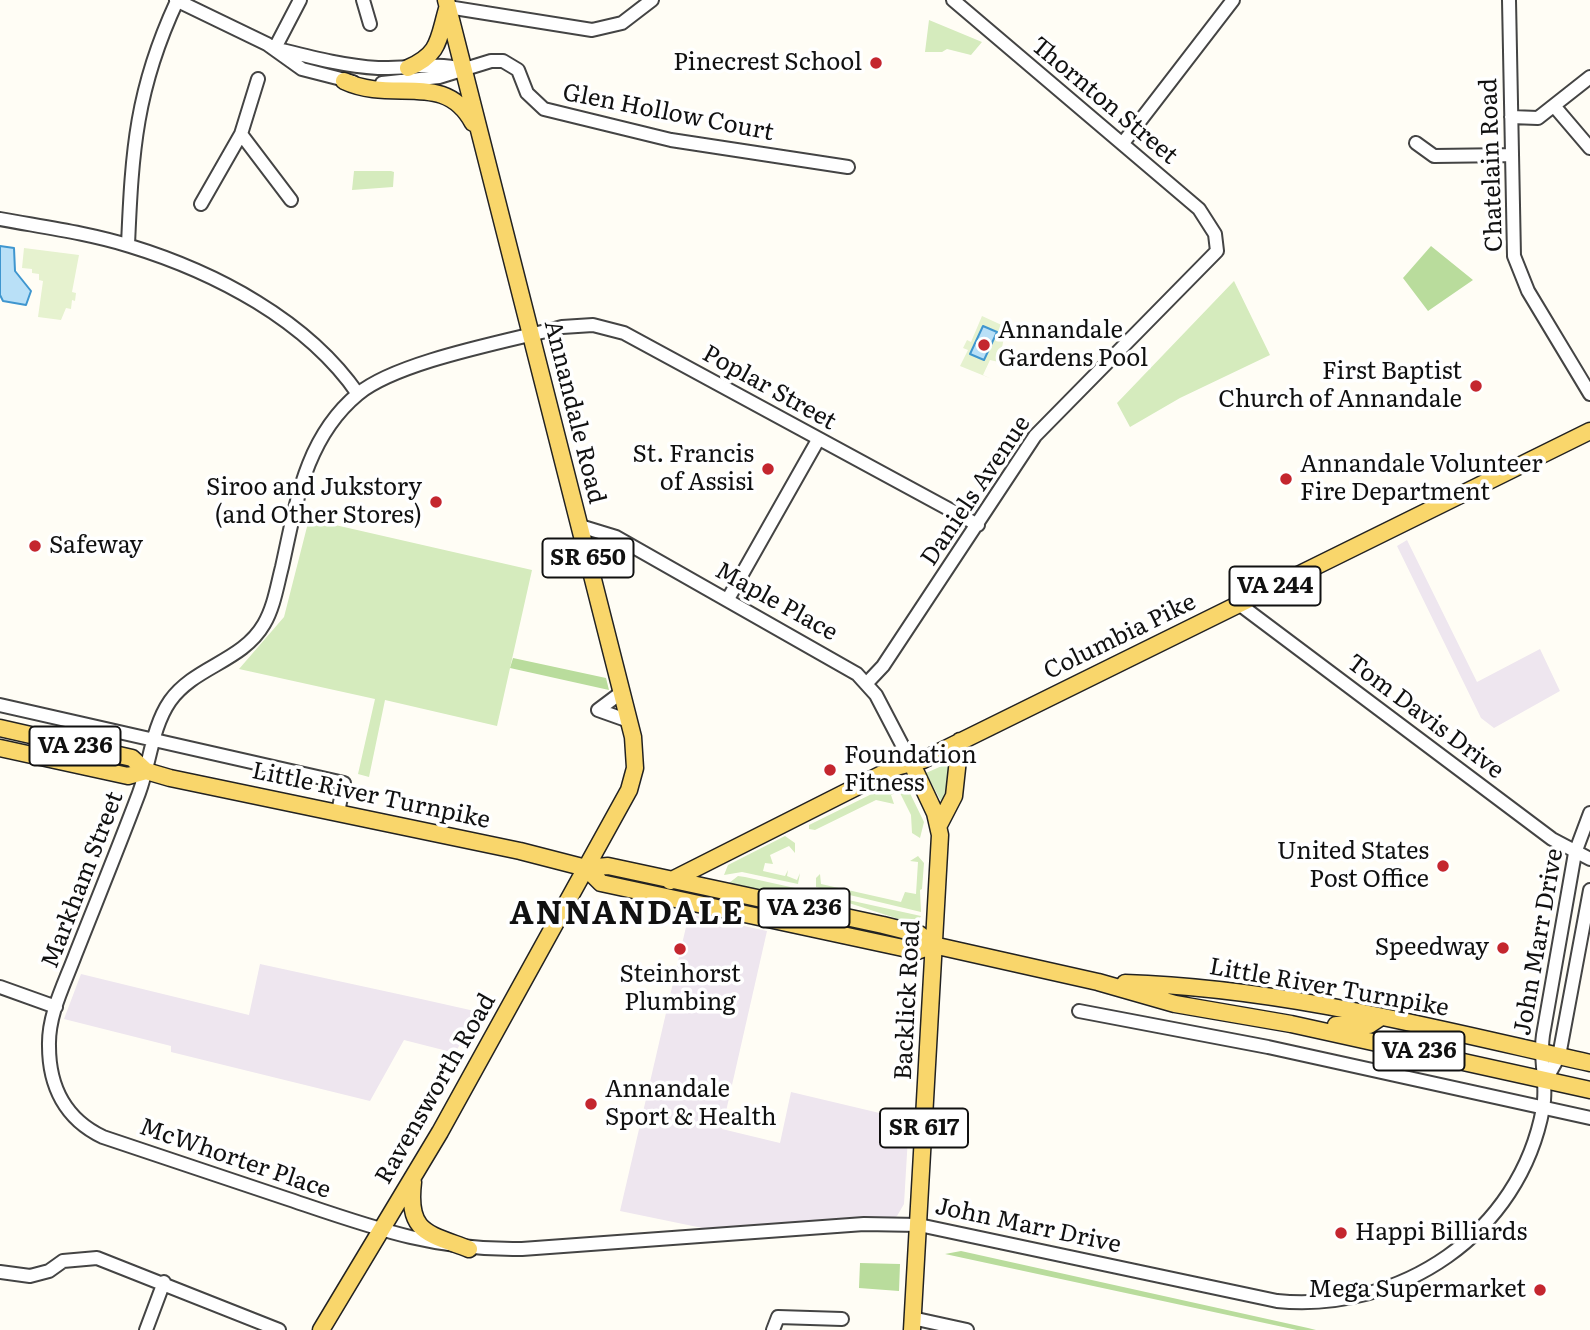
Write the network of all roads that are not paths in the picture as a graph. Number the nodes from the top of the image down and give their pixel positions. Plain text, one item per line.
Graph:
1 (177, 0) edge
2 (300, 0) edge
3 (363, 0) edge
4 (652, 0) edge
5 (953, 0) edge
6 (1233, 0) edge
7 (1509, 0) edge
8 (447, 3) edge
9 (370, 24) dead end
10 (275, 48) junction
11 (408, 68) junction
12 (463, 69) junction
13 (1590, 77) edge
14 (258, 79) dead end
15 (344, 81) junction
16 (1555, 107) junction
17 (1511, 117) junction
18 (242, 134) junction
19 (483, 141) junction
20 (1123, 143) junction
21 (1416, 143) dead end
22 (1590, 148) edge
23 (1511, 155) junction
24 (848, 167) dead end
25 (291, 200) dead end
26 (201, 204) dead end
27 (0, 219) edge
28 (1218, 242) joint
29 (128, 245) junction
30 (530, 336) junction
31 (358, 394) junction
32 (1590, 394) edge
33 (1590, 431) edge
34 (818, 440) junction
35 (978, 525) junction
36 (580, 526) junction
37 (728, 599) junction
38 (1239, 604) junction
39 (866, 684) junction
40 (622, 692) junction
41 (0, 705) edge
42 (629, 721) junction
43 (0, 728) edge
44 (155, 739) junction
45 (960, 741) junction
46 (0, 748) edge
47 (911, 762) junction
48 (146, 771) junction
49 (338, 812) junction
50 (1590, 813) edge
51 (939, 825) junction
52 (1575, 853) junction
53 (1590, 859) edge
54 (586, 868) junction
55 (670, 881) junction
56 (1590, 890) edge
57 (933, 945) junction
58 (1098, 982) junction
59 (0, 987) edge
60 (56, 1007) junction
61 (1079, 1011) dead end
62 (1381, 1017) junction
63 (1291, 1024) junction
64 (1540, 1053) junction
65 (1559, 1056) junction
66 (1590, 1063) edge
67 (1546, 1080) junction
68 (1590, 1090) edge
69 (1543, 1108) junction
70 (1590, 1118) edge
71 (80, 1123) joint
72 (414, 1174) junction
73 (919, 1225) junction
74 (380, 1230) junction
75 (469, 1249) junction
76 (0, 1272) edge
77 (164, 1282) junction
78 (842, 1320) dead end
79 (912, 1324) edge
80 (146, 1330) edge
81 (279, 1330) edge
82 (321, 1330) edge
83 (773, 1330) edge
84 (967, 1330) edge

1 - 10 street
1 - 29 street
2 - 10 street
3 - 9 street
4 - 8 street
5 - 20 street, Thornton Street
6 - 20 street
7 - 17 street, Chatelain Road
8 - 11 main road
8 - 12 main road, Annandale Road / SR 650
10 - 11 street
10 - 15 street
11 - 12 street
12 - 15 street
12 - 19 main road, Annandale Road / SR 650
12 - 24 street, Glen Hollow Court
13 - 16 street
14 - 18 street
15 - 19 main road
16 - 17 street
16 - 22 street
17 - 23 street, Chatelain Road
18 - 25 street
18 - 26 street
19 - 30 main road, Annandale Road / SR 650
20 - 28 street, Thornton Street
21 - 23 street
23 - 32 street, Chatelain Road
27 - 29 street
28 - 35 street, Daniels Avenue
29 - 31 street
30 - 31 street, Markham Street
30 - 34 street, Poplar Street
30 - 36 main road, Annandale Road / SR 650
31 - 44 street, Markham Street
33 - 38 main road, Columbia Pike / VA 244
34 - 35 street, Poplar Street
34 - 37 street
35 - 39 street, Daniels Avenue
36 - 37 street, Maple Place
36 - 40 main road, Annandale Road / SR 650
37 - 39 street, Maple Place
38 - 45 main road, Columbia Pike / VA 244
38 - 52 street, Tom Davis Drive
39 - 47 street, Maple Place
40 - 42 main road, Annandale Road / SR 650
40 - 42 street
41 - 44 street
42 - 54 main road, Annandale Road / SR 650
43 - 48 main road, Little River Turnpike / VA 236
44 - 48 street, Markham Street
44 - 49 street
45 - 47 main road, Columbia Pike / VA 244
45 - 51 main road
46 - 48 main road, Little River Turnpike / VA 236
47 - 51 main road, Backlick Road / SR 617
47 - 55 main road, Columbia Pike / VA 244
48 - 49 main road, Little River Turnpike / VA 236
48 - 60 street, Markham Street
49 - 54 main road, Little River Turnpike / VA 236
50 - 52 street, John Marr Drive
51 - 57 main road, Backlick Road / SR 617
52 - 53 street, Tom Davis Drive
52 - 64 street, John Marr Drive
54 - 55 main road, Little River Turnpike / VA 236
54 - 57 main road, Little River Turnpike / VA 236
54 - 72 main road, Ravensworth Road
55 - 57 main road, Little River Turnpike / VA 236
56 - 65 street, John Marr Drive
57 - 58 main road, Little River Turnpike / VA 236
57 - 73 main road, Backlick Road / SR 617
58 - 62 main road, Little River Turnpike / VA 236
58 - 63 main road, Little River Turnpike / VA 236
59 - 60 street
60 - 71 street, Markham Street
61 - 69 street
62 - 63 main road
62 - 64 main road, Little River Turnpike / VA 236
63 - 67 main road, Little River Turnpike / VA 236
64 - 65 main road, Little River Turnpike / VA 236
64 - 67 street, John Marr Drive
65 - 66 main road, Little River Turnpike / VA 236
65 - 67 street, John Marr Drive
67 - 68 main road, Little River Turnpike / VA 236
67 - 69 street, John Marr Drive
69 - 70 street
69 - 73 street, John Marr Drive
71 - 74 street, McWhorter Place
72 - 74 main road, Ravensworth Road
72 - 75 main road
73 - 75 street, John Marr Drive
73 - 79 main road, Backlick Road / SR 617
74 - 75 street, John Marr Drive
74 - 82 main road, Ravensworth Road
76 - 77 street
77 - 80 street
77 - 81 street
78 - 83 street
79 - 84 street

